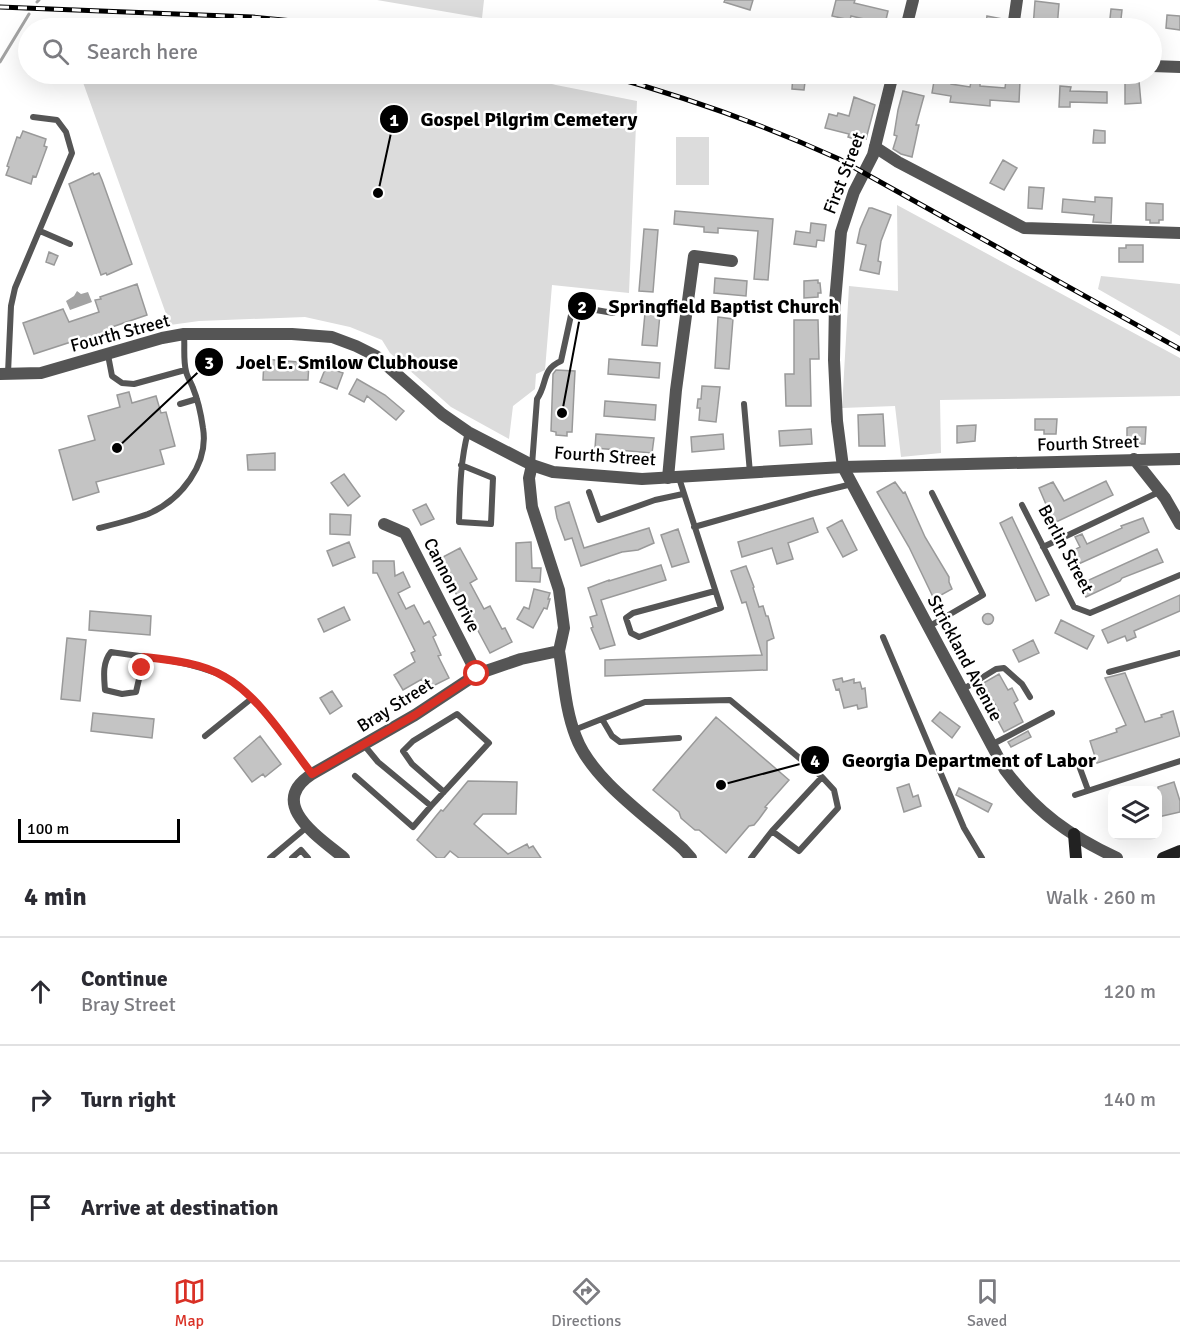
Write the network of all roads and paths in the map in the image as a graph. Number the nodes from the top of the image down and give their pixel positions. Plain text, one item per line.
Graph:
1 (913, 0) edge
2 (1017, 0) edge
3 (908, 18) edge
4 (1014, 18) edge
5 (1162, 66) edge
6 (1180, 67) edge
7 (891, 84) edge
8 (33, 117) dead end
9 (874, 151) junction
10 (40, 231) junction
11 (1180, 233) edge
12 (70, 244) dead end
13 (732, 261) dead end
14 (613, 313) dead end
15 (184, 334) junction
16 (108, 355) junction
17 (185, 370) junction
18 (4, 374) edge
19 (196, 399) junction
20 (180, 404) dead end
21 (744, 404) dead end
22 (468, 432) junction
23 (1134, 459) junction
24 (1180, 459) edge
25 (461, 465) junction
26 (532, 465) junction
27 (843, 467) junction
28 (750, 474) junction
29 (674, 478) junction
30 (852, 484) junction
31 (1160, 491) junction
32 (589, 492) dead end
33 (932, 493) dead end
34 (683, 494) junction
35 (1022, 505) dead end
36 (1180, 524) edge
37 (384, 525) dead end
38 (694, 527) junction
39 (99, 528) dead end
40 (1043, 547) junction
41 (1180, 575) edge
42 (716, 591) junction
43 (928, 627) junction
44 (883, 637) dead end
45 (559, 651) junction
46 (1180, 654) edge
47 (144, 657) junction
48 (1109, 672) dead end
49 (477, 674) junction
50 (962, 690) junction
51 (1029, 697) dead end
52 (251, 699) junction
53 (1052, 713) dead end
54 (602, 719) junction
55 (573, 730) junction
56 (205, 736) dead end
57 (679, 738) dead end
58 (364, 745) junction
59 (991, 745) junction
60 (1180, 761) edge
61 (1078, 763) dead end
62 (312, 774) junction
63 (355, 776) dead end
64 (822, 777) junction
65 (1088, 790) junction
66 (444, 792) junction
67 (1075, 795) dead end
68 (430, 806) junction
69 (307, 827) junction
70 (772, 831) junction
71 (1074, 834) junction
72 (1180, 851) edge
73 (270, 858) edge
74 (292, 858) edge
75 (308, 858) edge
76 (344, 858) edge
77 (691, 858) edge
78 (751, 858) edge
79 (982, 858) edge
80 (1076, 858) edge
81 (1117, 858) edge
82 (1163, 858) edge

1 - 3 street
2 - 4 street
5 - 6 street
7 - 9 street, First Street
8 - 10 lane
9 - 11 street
9 - 27 street, First Street
10 - 12 lane
10 - 18 lane
13 - 29 street
14 - 26 lane
15 - 16 street, Fourth Street
15 - 17 lane
15 - 22 street, Fourth Street
16 - 17 lane
16 - 18 street, Fourth Street
17 - 19 lane
19 - 20 lane
19 - 39 lane
21 - 28 lane
22 - 25 lane
22 - 26 street, Fourth Street
23 - 24 street, Fourth Street
23 - 27 street, Fourth Street
23 - 31 street
25 - 25 lane
26 - 29 street, Fourth Street
26 - 45 street
27 - 28 street, Fourth Street
27 - 30 street, Strickland Avenue
28 - 29 street, Fourth Street
29 - 34 lane
30 - 38 lane
30 - 43 street, Strickland Avenue
31 - 36 street
31 - 40 lane
32 - 34 lane
33 - 43 lane
34 - 38 lane
35 - 40 lane, Berlin Street
37 - 49 street, Cannon Drive
38 - 42 lane
40 - 41 lane, Berlin Street
42 - 42 lane
43 - 50 street, Strickland Avenue
44 - 79 lane
45 - 49 street, Bray Street
45 - 55 street
46 - 48 lane
47 - 47 lane
47 - 52 lane
49 - 58 street, Bray Street
50 - 51 lane
50 - 59 street, Strickland Avenue
52 - 56 lane
52 - 62 lane
53 - 59 lane
54 - 55 lane
54 - 57 lane
54 - 64 lane
55 - 77 street
58 - 62 street, Bray Street
58 - 68 lane
59 - 71 street, Strickland Avenue
60 - 65 lane
61 - 65 lane
62 - 69 street, Bray Street
63 - 68 lane
64 - 70 lane
64 - 70 lane
65 - 67 lane
66 - 66 lane
66 - 68 lane
69 - 73 lane
69 - 76 street, Bray Street
70 - 78 lane
71 - 80 main road
71 - 81 street, Strickland Avenue
72 - 82 main road
74 - 75 lane

